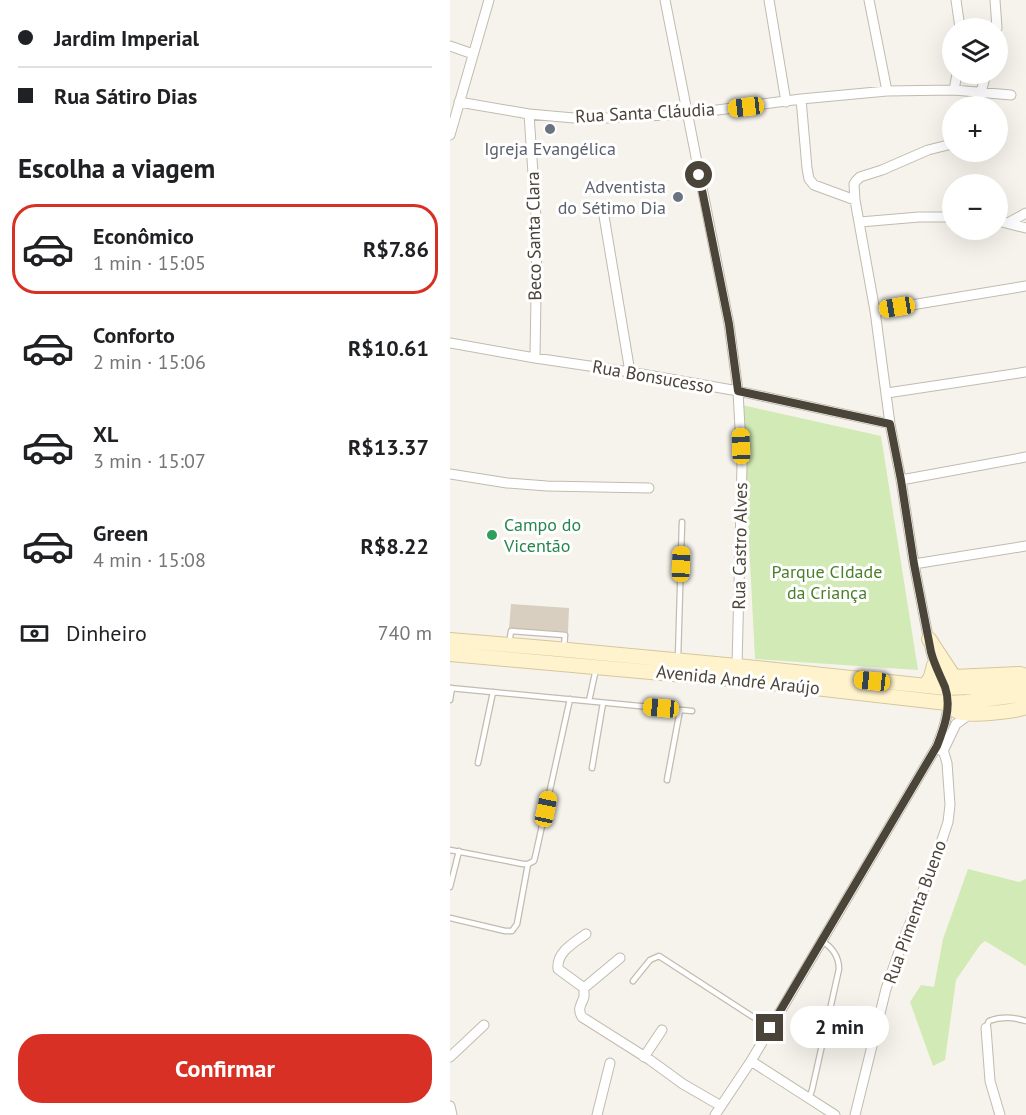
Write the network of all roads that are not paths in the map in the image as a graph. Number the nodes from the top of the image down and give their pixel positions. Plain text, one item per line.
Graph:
1 (489, 0) edge
2 (665, 0) edge
3 (769, 0) edge
4 (869, 0) edge
5 (956, 0) edge
6 (995, 0) edge
7 (959, 18) edge
8 (996, 18) edge
9 (450, 46) edge
10 (473, 54) junction
11 (955, 84) edge
12 (983, 84) edge
13 (954, 90) junction
14 (887, 91) junction
15 (981, 92) junction
16 (1011, 95) dead end
17 (981, 96) edge
18 (801, 99) junction
19 (459, 102) junction
20 (786, 102) junction
21 (529, 114) junction
22 (687, 114) junction
23 (450, 135) edge
24 (942, 146) edge
25 (855, 200) junction
26 (1026, 213) edge
27 (604, 216) dead end
28 (942, 217) edge
29 (860, 222) junction
30 (1008, 223) joint
31 (1026, 228) edge
32 (1026, 286) edge
33 (875, 311) junction
34 (450, 343) edge
35 (535, 358) junction
36 (630, 372) junction
37 (1026, 372) edge
38 (738, 391) junction
39 (887, 393) junction
40 (890, 424) junction
41 (1026, 457) edge
42 (450, 474) edge
43 (901, 480) junction
44 (649, 488) dead end
45 (682, 522) dead end
46 (1026, 546) edge
47 (914, 564) junction
48 (929, 639) junction
49 (450, 640) edge
50 (450, 654) edge
51 (678, 661) junction
52 (934, 665) junction
53 (597, 666) junction
54 (737, 666) junction
55 (1026, 676) edge
56 (1026, 683) edge
57 (925, 686) junction
58 (451, 688) edge
59 (949, 689) junction
60 (493, 692) junction
61 (1026, 694) edge
62 (570, 699) junction
63 (450, 700) edge
64 (589, 701) junction
65 (603, 702) junction
66 (1026, 707) edge
67 (680, 710) junction
68 (692, 711) dead end
69 (970, 714) junction
70 (940, 748) junction
71 (478, 763) dead end
72 (592, 768) dead end
73 (667, 780) dead end
74 (450, 850) edge
75 (459, 851) junction
76 (528, 864) junction
77 (450, 887) edge
78 (450, 918) edge
79 (586, 934) dead end
80 (821, 941) junction
81 (620, 958) dead end
82 (633, 981) dead end
83 (584, 988) junction
84 (1026, 1021) edge
85 (484, 1025) dead end
86 (770, 1028) junction
87 (986, 1028) joint
88 (662, 1030) dead end
89 (450, 1057) edge
90 (644, 1057) junction
91 (751, 1061) junction
92 (610, 1063) dead end
93 (809, 1098) junction
94 (450, 1106) edge
95 (721, 1106) junction
96 (452, 1115) edge
97 (597, 1115) edge
98 (715, 1115) edge
99 (835, 1115) edge
100 (855, 1115) edge
101 (1000, 1115) edge

1 - 10 street
2 - 22 street, Rua Castro Alves
3 - 20 street
4 - 14 street
5 - 7 street
6 - 8 street
9 - 10 street
10 - 19 street
11 - 13 street
12 - 15 street
13 - 14 street, Rua Santa Cláudia
13 - 15 street, Rua Santa Cláudia
14 - 18 street, Rua Santa Cláudia
15 - 16 street, Rua Santa Cláudia
15 - 17 street
18 - 20 street, Rua Santa Cláudia
18 - 25 street
19 - 21 street, Rua Santa Cláudia
19 - 23 street
20 - 22 street, Rua Santa Cláudia
21 - 22 street, Rua Santa Cláudia
21 - 35 street, Beco Santa Clara
22 - 38 street, Rua Castro Alves
24 - 25 street
25 - 29 street
26 - 30 street
27 - 36 street
28 - 29 street
29 - 33 street
30 - 31 street
32 - 33 street
33 - 39 street
34 - 35 street, Rua Bonsucesso
35 - 36 street, Rua Bonsucesso
36 - 38 street, Rua Bonsucesso
37 - 39 street
38 - 40 street, Rua Bonsucesso
38 - 54 street, Rua Castro Alves
39 - 40 street
40 - 43 street
41 - 43 street
42 - 44 street
43 - 47 street
45 - 51 lane
46 - 47 street
47 - 48 street
48 - 52 street
48 - 59 main road
49 - 51 main road, Avenida André Araújo
50 - 53 main road, Avenida André Araújo
51 - 54 main road, Avenida André Araújo
52 - 57 main road
52 - 59 street
53 - 59 main road, Avenida André Araújo
53 - 64 lane
54 - 57 main road, Avenida André Araújo
55 - 59 main road
56 - 59 main road, Avenida André Araújo
57 - 59 main road, Avenida André Araújo
58 - 60 lane
58 - 63 lane
59 - 61 main road, Avenida André Araújo
59 - 69 main road
59 - 70 street
60 - 62 lane
60 - 71 lane
62 - 64 lane
62 - 76 lane
64 - 65 lane
65 - 67 lane
65 - 72 lane
66 - 69 main road
67 - 68 lane
67 - 73 lane
69 - 70 street
70 - 80 street
70 - 100 street, Rua Pimenta Bueno
74 - 75 lane
75 - 76 lane
75 - 77 lane
76 - 78 lane
79 - 83 street
80 - 86 street
80 - 93 lane
81 - 83 street
82 - 86 lane
83 - 90 street
84 - 87 lane
85 - 89 street
86 - 91 street
87 - 101 street
88 - 90 street
90 - 95 street
91 - 93 street
91 - 95 street
92 - 97 street
93 - 99 street
94 - 96 street
95 - 98 street

